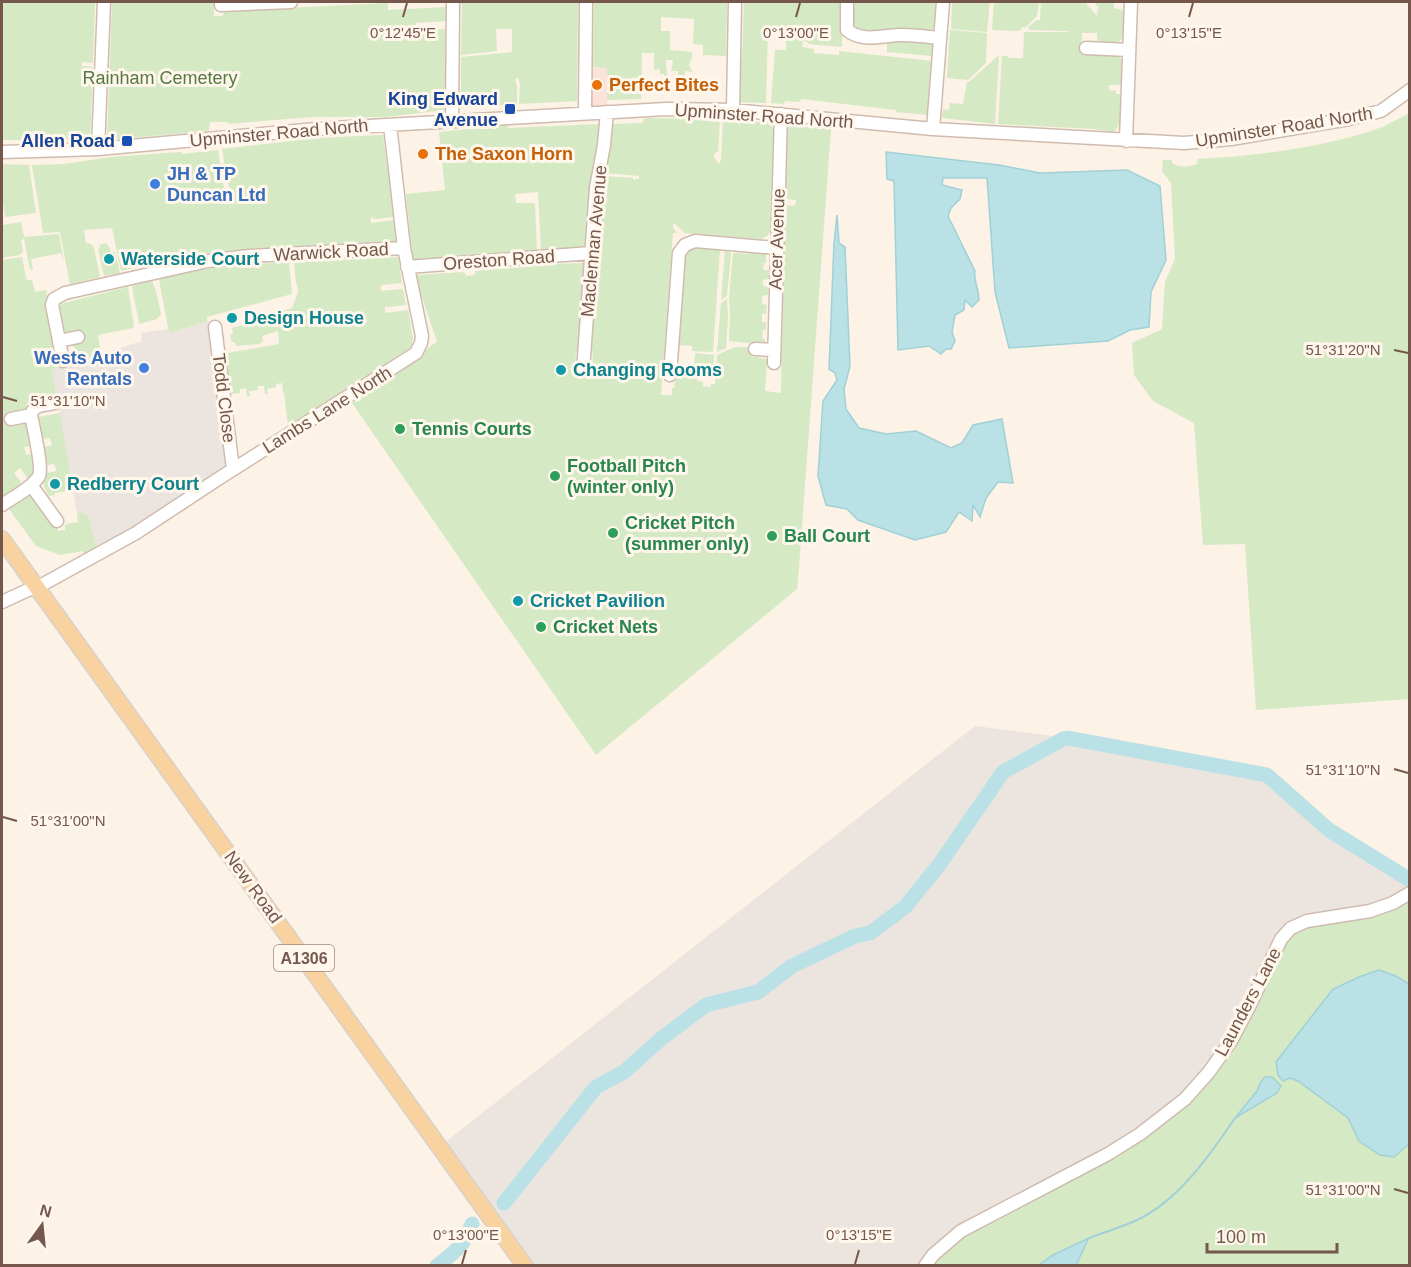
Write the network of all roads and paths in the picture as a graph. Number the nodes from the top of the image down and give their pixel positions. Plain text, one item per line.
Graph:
1 (104, 2) edge
2 (260, 2) edge
3 (291, 2) edge
4 (453, 2) edge
5 (586, 2) edge
6 (735, 2) edge
7 (847, 2) edge
8 (943, 2) edge
9 (1127, 2) edge
10 (221, 5) dead end
11 (940, 38) junction
12 (1086, 48) dead end
13 (1129, 50) junction
14 (1410, 90) edge
15 (733, 110) junction
16 (607, 112) junction
17 (585, 113) junction
18 (781, 114) junction
19 (452, 121) junction
20 (390, 124) junction
21 (933, 129) junction
22 (1126, 141) junction
23 (98, 149) junction
24 (2, 152) edge
25 (404, 248) junction
26 (776, 248) junction
27 (591, 254) junction
28 (407, 267) junction
29 (215, 327) dead end
30 (78, 337) dead end
31 (59, 341) junction
32 (755, 349) dead end
33 (63, 361) dead end
34 (583, 371) dead end
35 (670, 375) dead end
36 (55, 403) dead end
37 (31, 415) junction
38 (11, 418) dead end
39 (233, 470) junction
40 (31, 485) junction
41 (2, 505) edge
42 (57, 521) dead end
43 (2, 539) edge
44 (38, 587) junction
45 (2, 602) edge
46 (1410, 893) edge
47 (525, 1266) edge
48 (925, 1266) edge

1 - 23 street
2 - 3 street
2 - 10 street
4 - 19 street
5 - 17 street
6 - 15 street
7 - 11 street
8 - 11 street
9 - 13 street
11 - 21 street
12 - 13 street
13 - 22 street
14 - 22 street, Upminster Road North
15 - 16 street, Upminster Road North
15 - 18 street, Upminster Road North
16 - 17 street, Upminster Road North
16 - 27 street, Maclennan Avenue
17 - 19 street, Upminster Road North
18 - 21 street, Upminster Road North
18 - 26 street, Acer Avenue
19 - 20 street, Upminster Road North
20 - 23 street, Upminster Road North
20 - 25 street, Lambs Lane North
21 - 22 street, Upminster Road North
23 - 24 street, Upminster Road North
25 - 28 street, Lambs Lane North
25 - 31 street, Warwick Road
26 - 32 street, Acer Avenue
26 - 35 street
27 - 28 street, Oreston Road
27 - 34 street, Maclennan Avenue
28 - 39 street, Lambs Lane North
29 - 39 street, Todd Close
30 - 31 street
31 - 33 street, Warwick Road
36 - 37 street
37 - 38 street
37 - 40 street
39 - 44 street, Lambs Lane North
40 - 41 street
40 - 42 street
43 - 44 main road, New Road / A1306
44 - 45 street, Lambs Lane North
44 - 47 main road, New Road / A1306
46 - 48 street, Launders Lane

